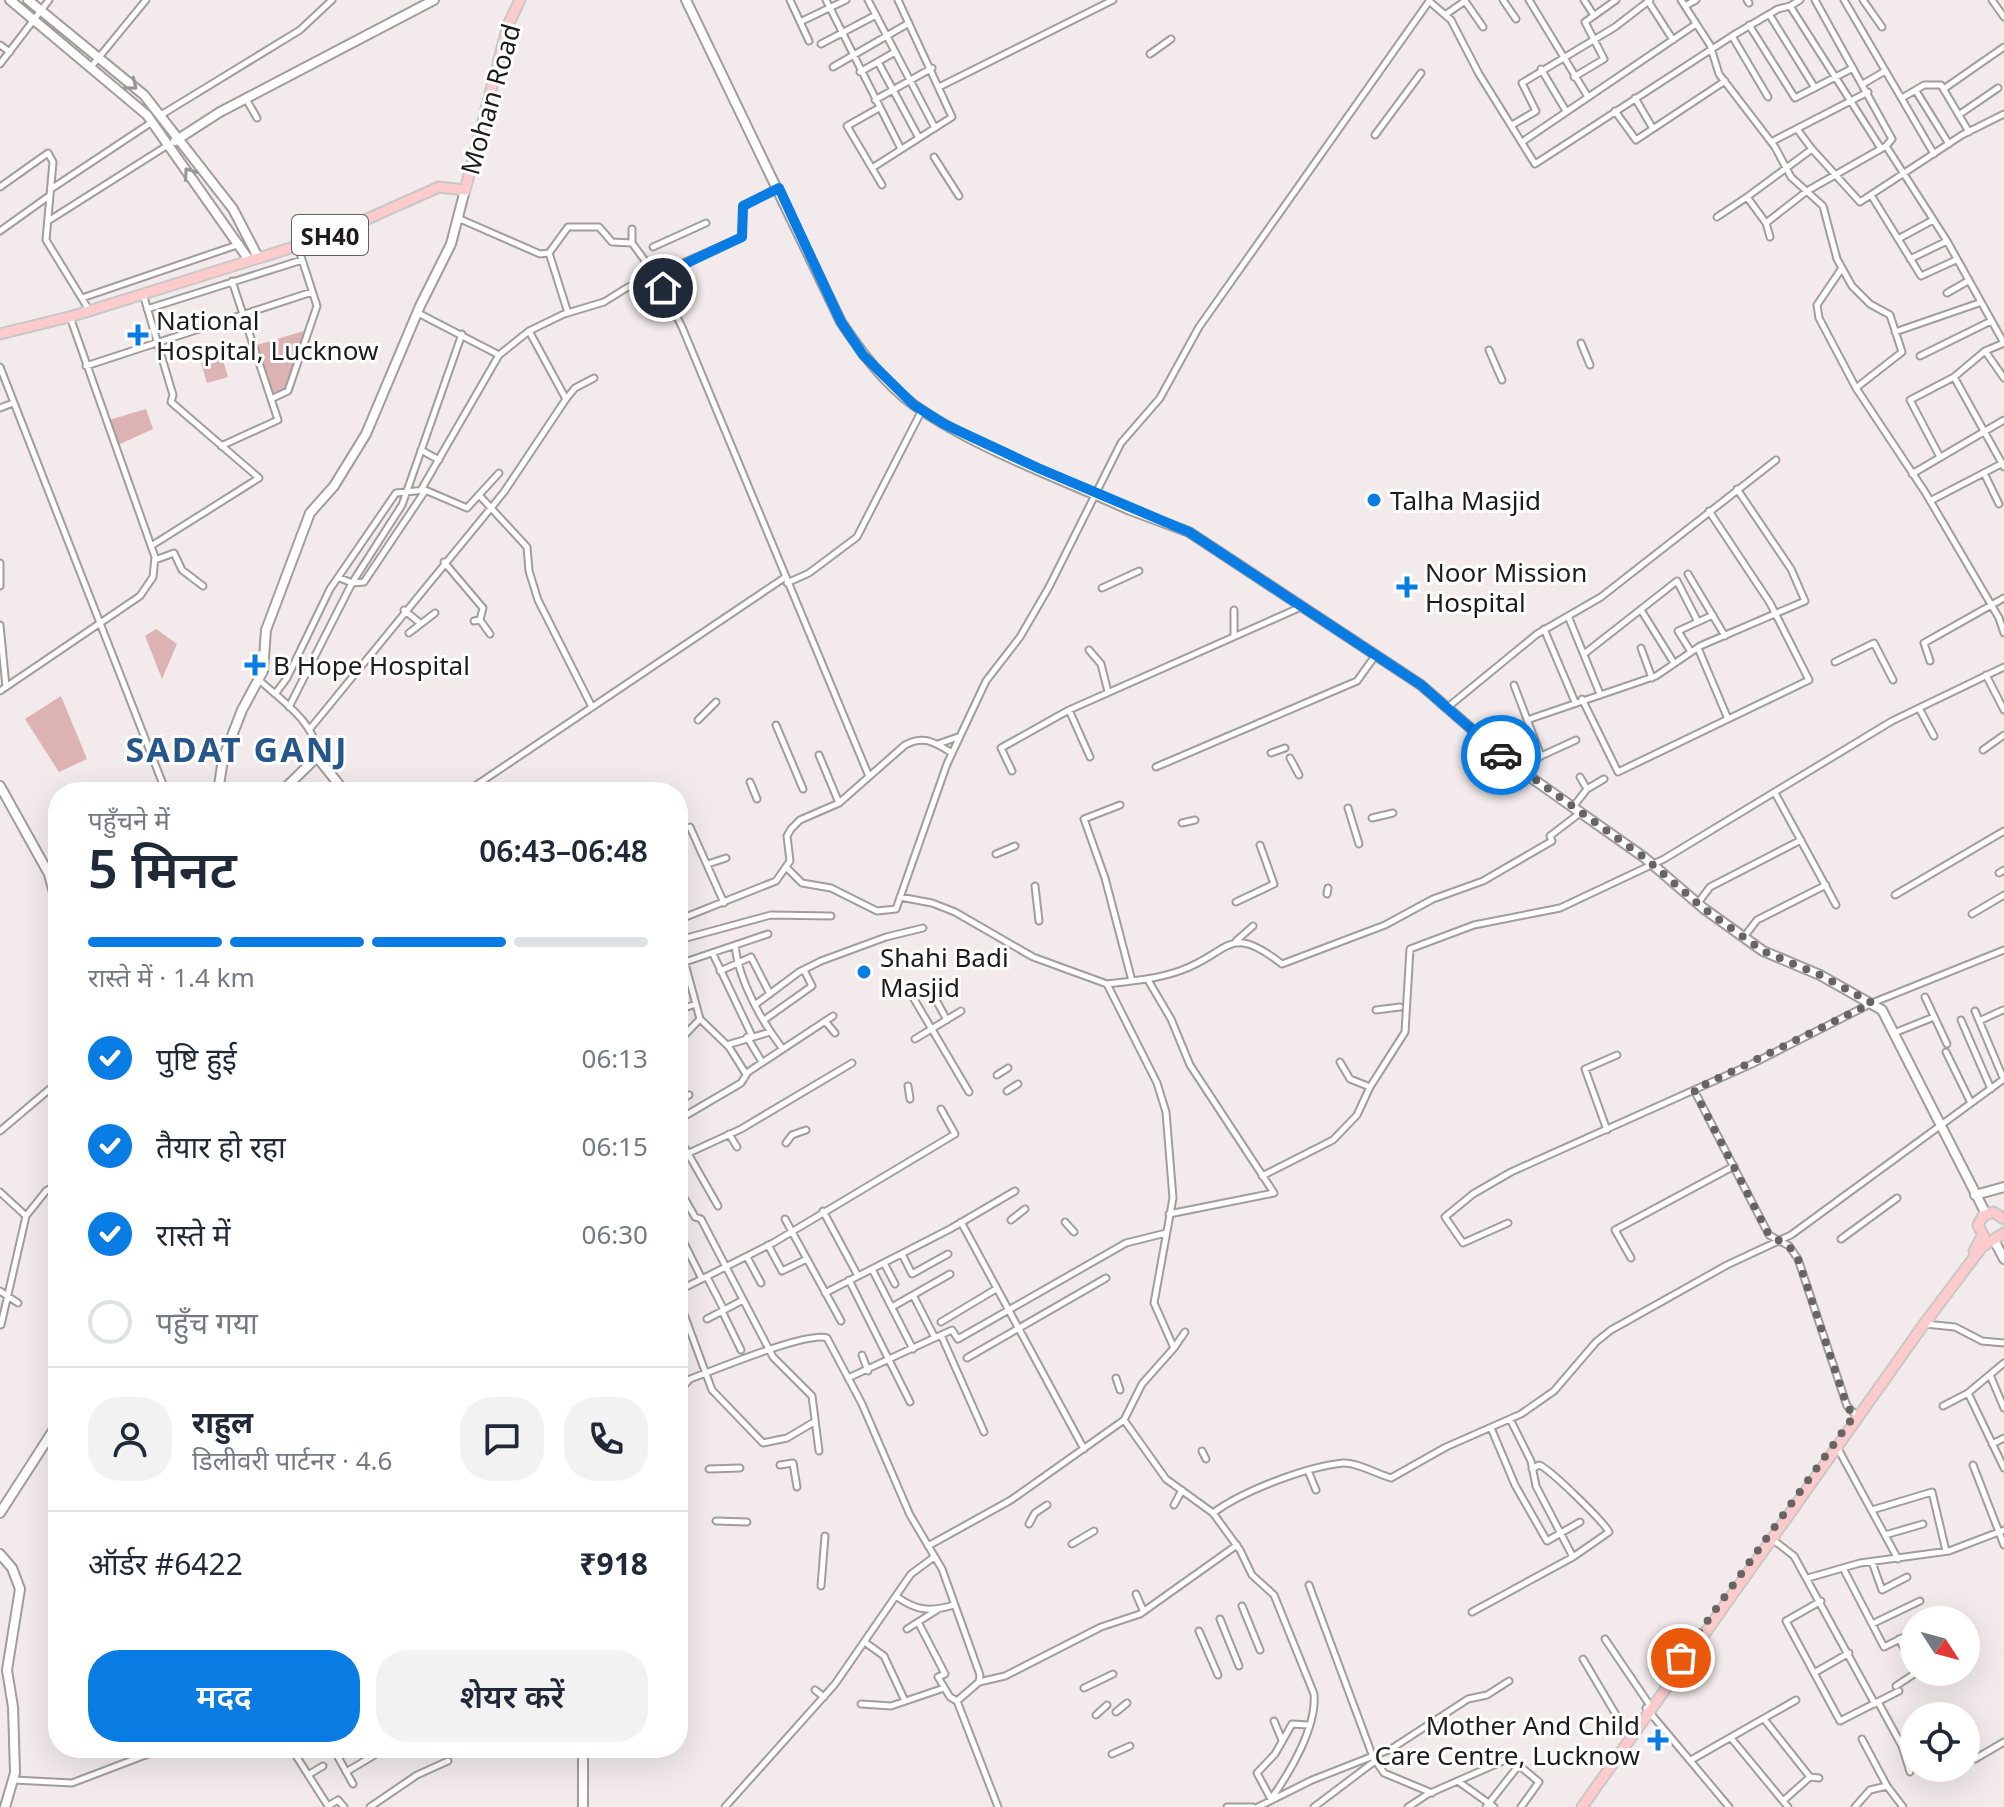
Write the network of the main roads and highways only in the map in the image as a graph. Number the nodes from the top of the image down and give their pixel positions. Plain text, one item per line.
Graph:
1 (520, 0) edge
2 (0, 334) edge
3 (2002, 1213) edge
4 (1994, 1237) edge
5 (1856, 1416) junction
6 (1836, 1444) junction
7 (1743, 1573) junction
8 (1648, 1707) junction
9 (1579, 1807) edge

1 - 2 main road, Mohan Road / SH40
3 - 4 main road
4 - 5 main road
4 - 5 main road
5 - 6 main road
6 - 7 main road
6 - 7 main road
7 - 8 main road
8 - 9 main road
8 - 9 main road

